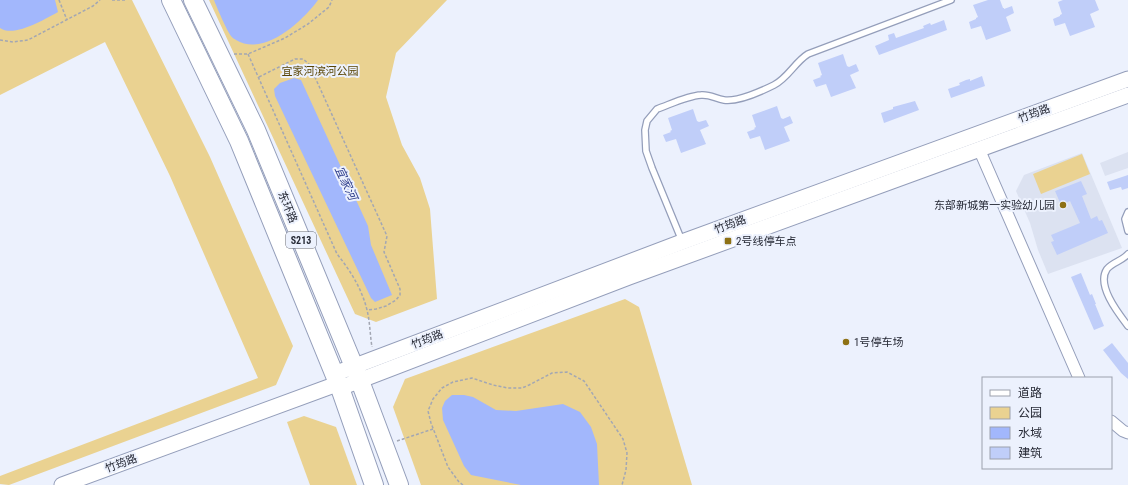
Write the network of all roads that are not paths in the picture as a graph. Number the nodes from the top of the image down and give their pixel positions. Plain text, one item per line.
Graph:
1 (171, 0) edge
2 (193, 0) edge
3 (952, 0) edge
4 (1128, 79) edge
5 (1128, 95) edge
6 (979, 149) junction
7 (1128, 212) edge
8 (1128, 231) edge
9 (682, 242) junction
10 (1128, 254) edge
11 (1128, 326) edge
12 (357, 374) junction
13 (1079, 377) edge
14 (337, 382) junction
15 (1112, 422) edge
16 (1128, 433) edge
17 (62, 485) edge
18 (374, 485) edge
19 (399, 485) edge

1 - 14 highway, 东环路 / S213
2 - 12 highway, 东环路 / S213
3 - 9 lane
4 - 9 main road, 竹筠路
5 - 6 main road, 竹筠路
6 - 12 main road, 竹筠路
6 - 13 street
7 - 8 lane
9 - 12 main road, 竹筠路
10 - 11 lane
12 - 14 main road, 竹筠路
12 - 19 highway, 东环路 / S213
14 - 17 main road, 竹筠路
14 - 18 highway, 东环路 / S213
15 - 16 street

